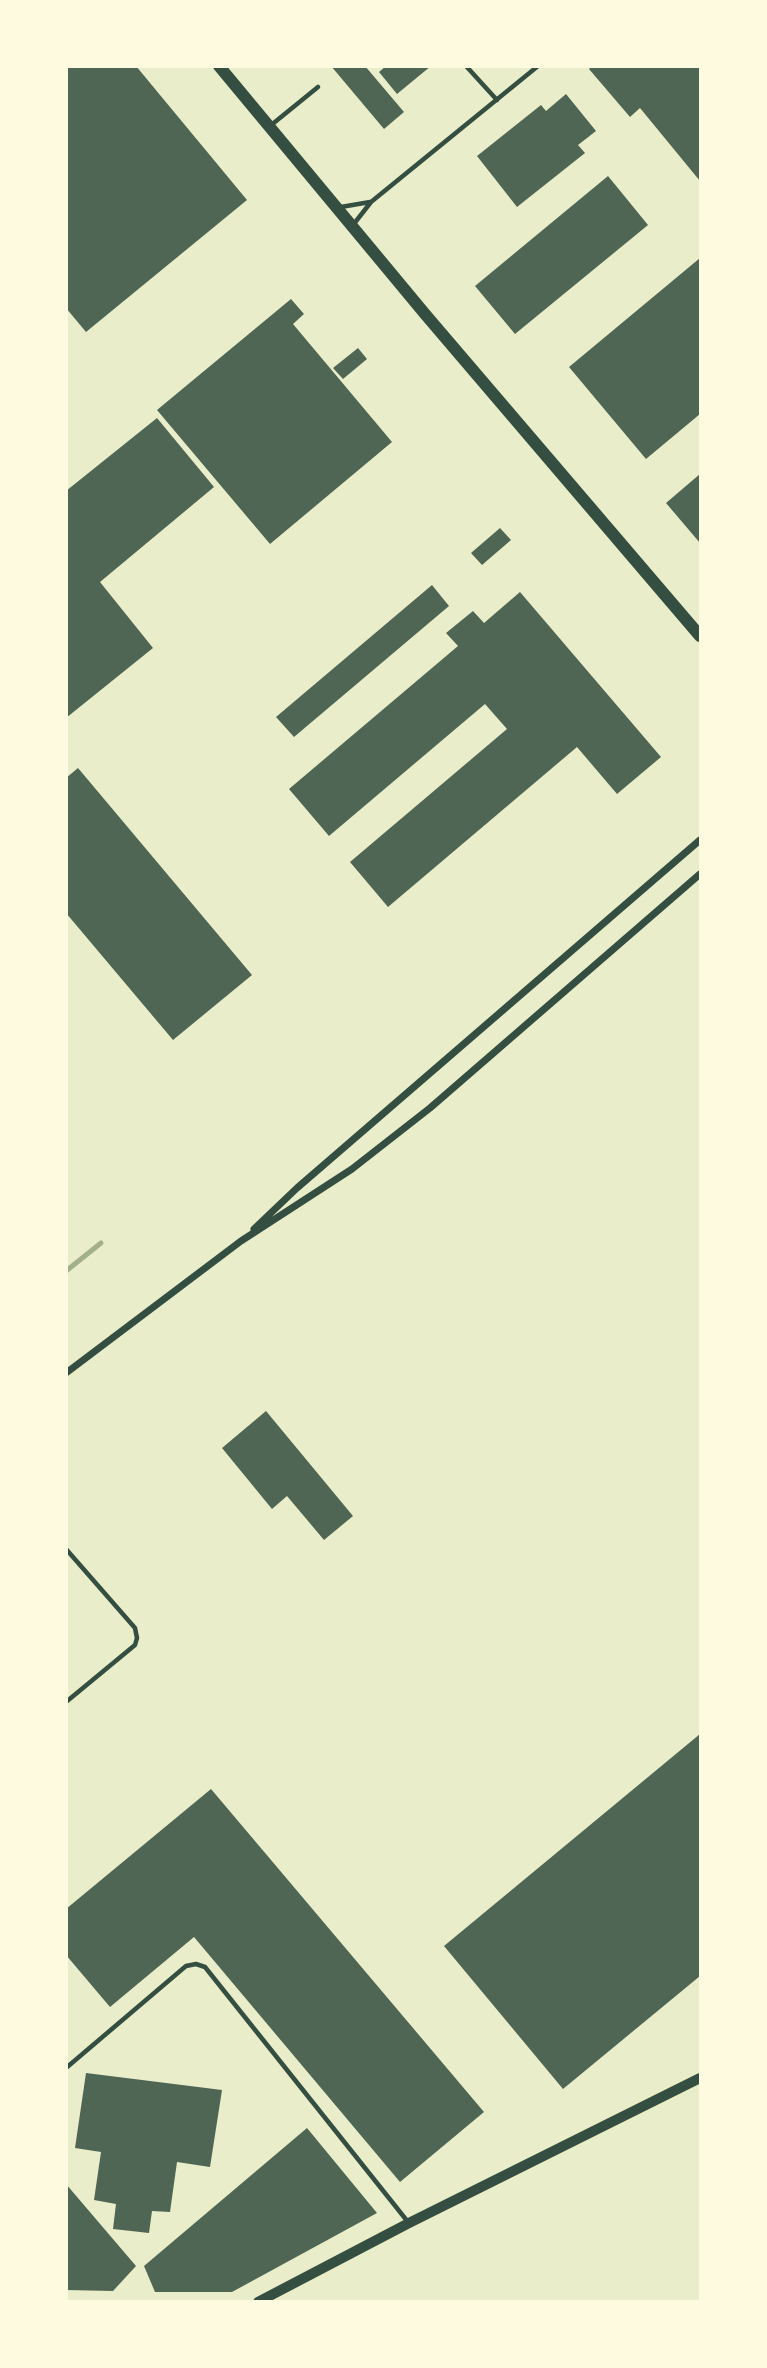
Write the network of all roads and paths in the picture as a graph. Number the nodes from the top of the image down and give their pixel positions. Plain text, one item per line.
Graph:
1 (219, 66) edge
2 (466, 66) edge
3 (538, 66) edge
4 (318, 87) dead end
5 (497, 100) junction
6 (269, 127) junction
7 (371, 202) junction
8 (337, 208) junction
9 (352, 227) junction
10 (701, 636) edge
11 (701, 840) edge
12 (701, 874) edge
13 (241, 1241) junction
14 (66, 1373) edge
15 (66, 1549) edge
16 (66, 1702) edge
17 (66, 2068) edge
18 (701, 2078) edge
19 (409, 2223) junction
20 (258, 2301) edge

1 - 6 main road
2 - 5 lane
3 - 5 lane
4 - 6 lane
5 - 7 lane
6 - 8 main road
7 - 8 lane
7 - 9 lane
8 - 9 main road
9 - 10 main road
11 - 13 street
12 - 13 street
13 - 14 street
15 - 16 lane
17 - 19 lane
18 - 19 street
19 - 20 street

